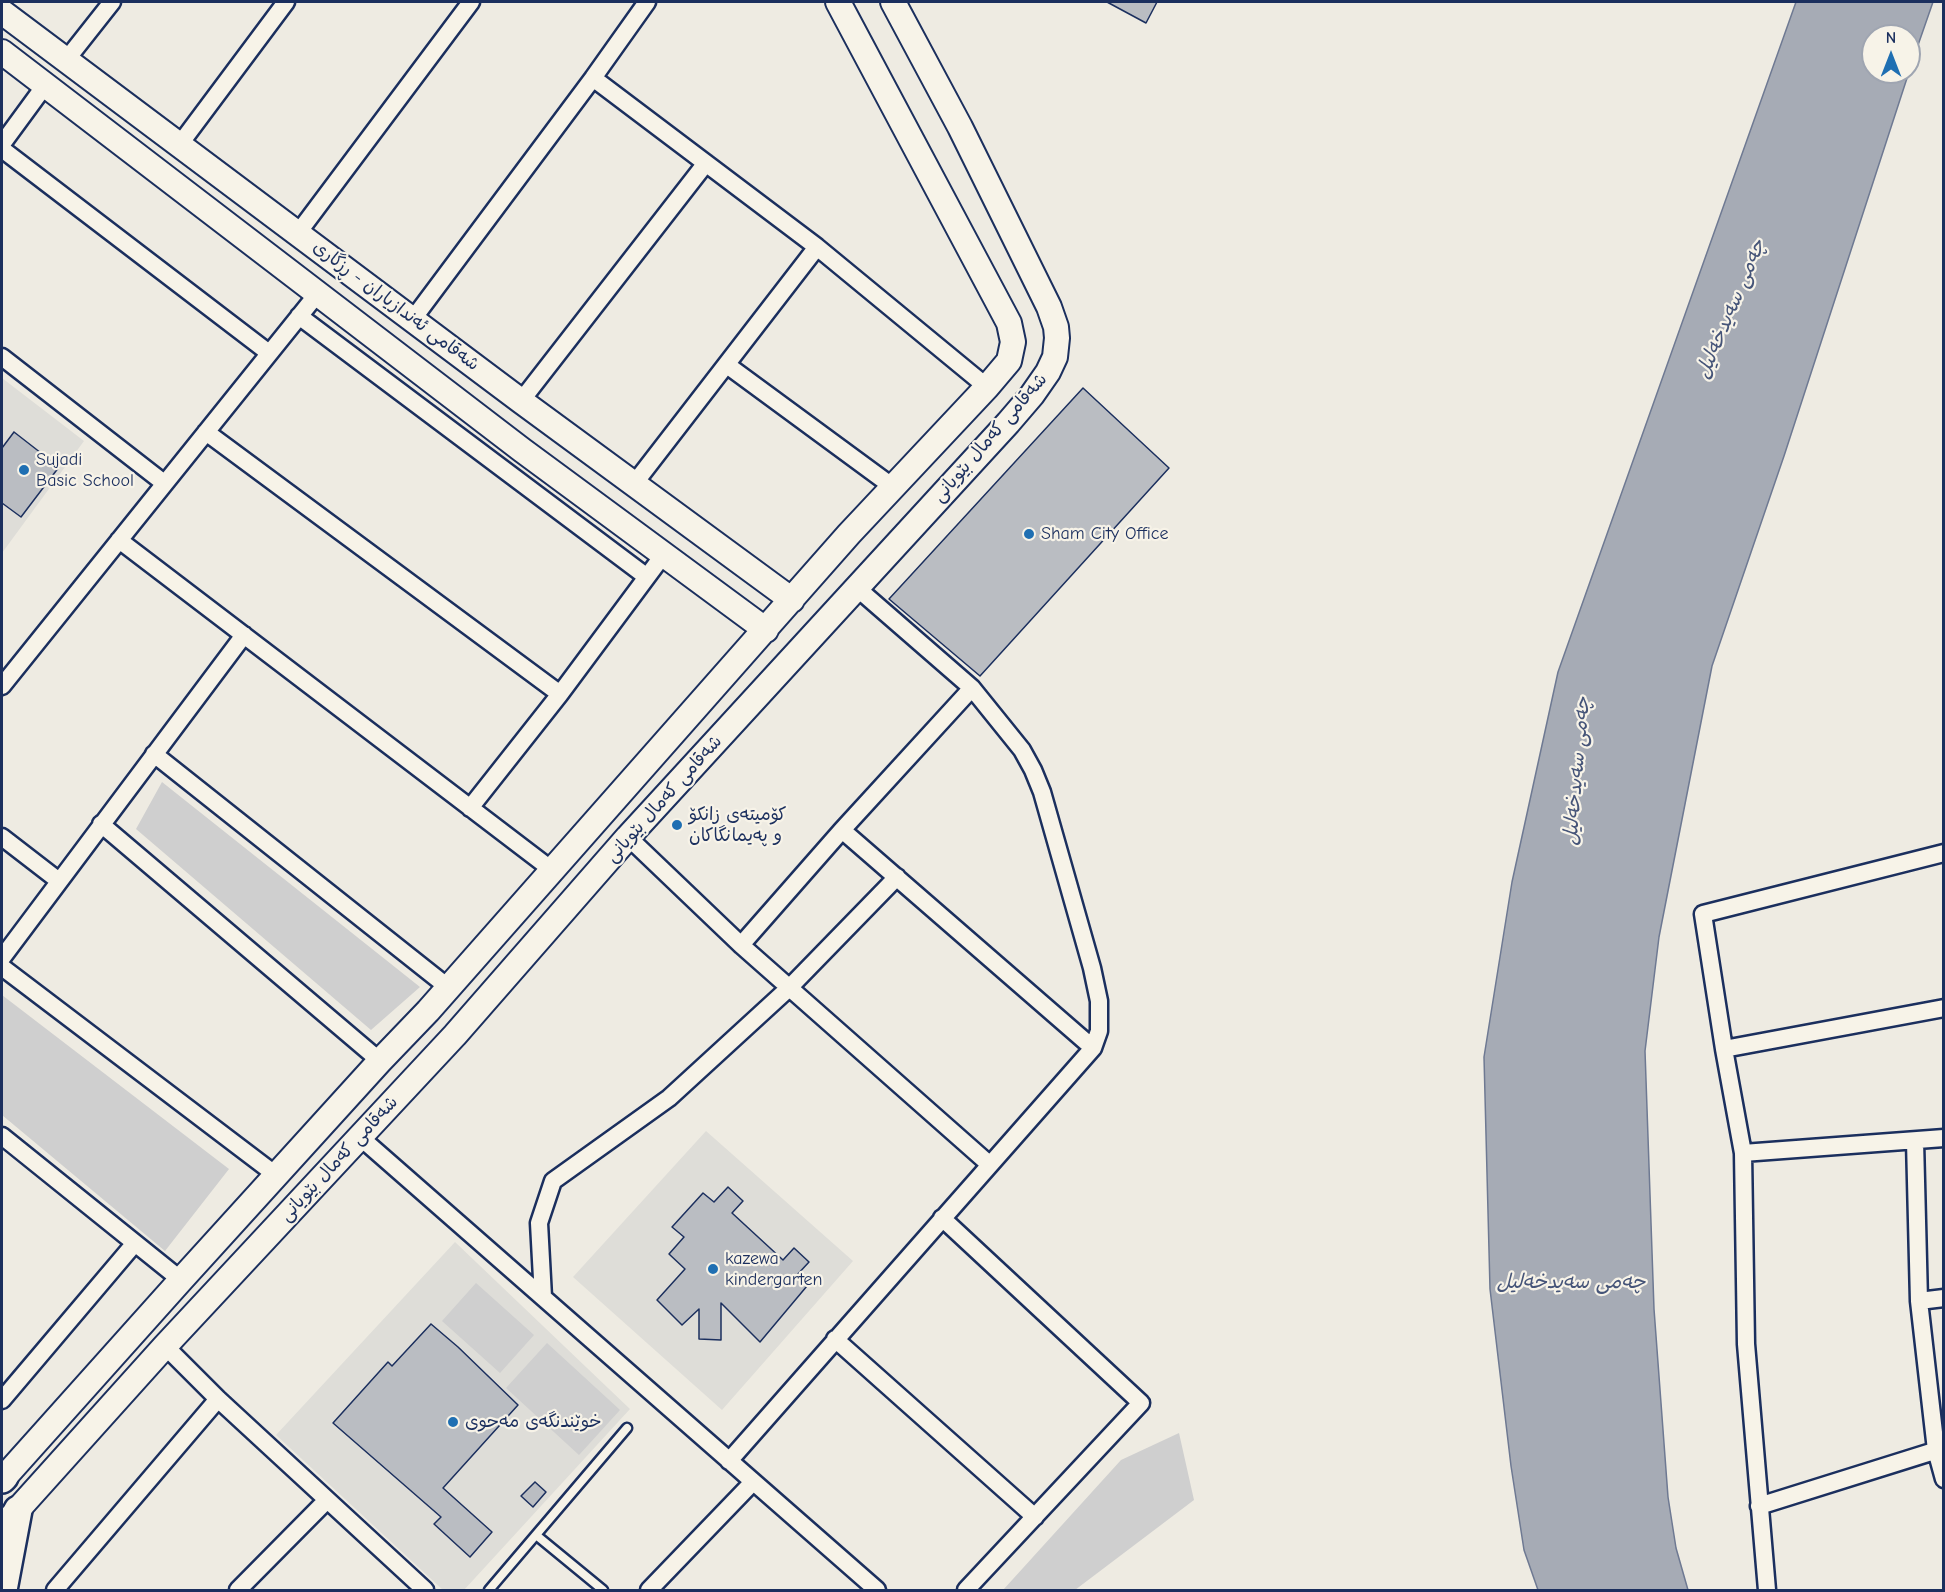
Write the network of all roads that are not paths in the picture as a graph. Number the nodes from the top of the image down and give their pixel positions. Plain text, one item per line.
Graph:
1 (112, 2) edge
2 (285, 2) edge
3 (471, 2) edge
4 (647, 2) edge
5 (838, 2) edge
6 (894, 2) edge
7 (2, 12) edge
8 (2, 52) edge
9 (67, 59) junction
10 (593, 78) junction
11 (46, 84) junction
12 (2, 144) edge
13 (180, 144) junction
14 (2, 149) edge
15 (706, 163) junction
16 (246, 194) junction
17 (225, 222) junction
18 (298, 233) junction
19 (817, 247) junction
20 (318, 293) junction
21 (299, 316) junction
22 (413, 319) junction
23 (269, 353) junction
24 (2, 357) edge
25 (727, 365) junction
26 (987, 387) junction
27 (521, 400) junction
28 (206, 432) junction
29 (164, 483) junction
30 (634, 484) junction
31 (893, 488) junction
32 (849, 534) junction
33 (119, 540) junction
34 (663, 555) junction
35 (881, 561) junction
36 (646, 577) junction
37 (857, 588) junction
38 (792, 600) junction
39 (766, 630) junction
40 (244, 635) junction
41 (2, 686) edge
42 (972, 688) junction
43 (560, 694) junction
44 (154, 754) junction
45 (470, 808) junction
46 (101, 824) junction
47 (842, 830) junction
48 (2, 837) edge
49 (628, 837) junction
50 (1944, 853) edge
51 (552, 870) junction
52 (897, 877) junction
53 (58, 881) junction
54 (741, 945) junction
55 (2, 958) edge
56 (2, 967) edge
57 (449, 988) junction
58 (789, 988) junction
59 (1944, 1008) edge
60 (428, 1011) junction
61 (455, 1035) junction
62 (1093, 1048) junction
63 (1724, 1049) junction
64 (381, 1061) junction
65 (2, 1136) edge
66 (360, 1137) junction
67 (1944, 1138) edge
68 (1916, 1141) junction
69 (1743, 1153) junction
70 (989, 1164) junction
71 (276, 1175) junction
72 (942, 1218) junction
73 (135, 1243) junction
74 (181, 1280) junction
75 (543, 1296) junction
76 (1944, 1298) edge
77 (1919, 1301) junction
78 (836, 1339) junction
79 (165, 1346) junction
80 (218, 1399) junction
81 (2, 1400) edge
82 (627, 1428) dead end
83 (1940, 1449) edge
84 (729, 1461) junction
85 (2, 1478) edge
86 (1944, 1479) edge
87 (753, 1482) junction
88 (327, 1500) junction
89 (1759, 1506) junction
90 (1035, 1517) junction
91 (10, 1519) edge
92 (536, 1535) junction
93 (3, 1590) edge
94 (55, 1590) edge
95 (238, 1590) edge
96 (425, 1590) edge
97 (489, 1590) edge
98 (603, 1590) edge
99 (649, 1590) edge
100 (877, 1590) edge
101 (966, 1590) edge
102 (1767, 1590) edge

1 - 9 street
2 - 13 street
3 - 18 street
4 - 10 street
5 - 26 main road, شەقامی کەمال بێویانی
6 - 35 main road, شەقامی کەمال بێویانی
7 - 9 main road, شەقامی ئەندازیاران - ڕزگاری
8 - 11 main road, شەقامی ئەندازیاران - ڕزگاری
9 - 13 main road, شەقامی ئەندازیاران - ڕزگاری
10 - 15 street
10 - 22 street
11 - 12 street
11 - 17 main road, شەقامی ئەندازیاران - ڕزگاری
13 - 16 main road, شەقامی ئەندازیاران - ڕزگاری
14 - 23 street
15 - 19 street
15 - 27 street
16 - 17 main road
16 - 18 main road, شەقامی ئەندازیاران - ڕزگاری
17 - 20 main road, شەقامی ئەندازیاران - ڕزگاری
18 - 22 main road, شەقامی ئەندازیاران - ڕزگاری
19 - 25 street
19 - 26 street
20 - 21 street
20 - 34 main road, شەقامی ئەندازیاران - ڕزگاری
21 - 23 street
21 - 36 street
22 - 27 main road, شەقامی ئەندازیاران - ڕزگاری
23 - 28 street
24 - 29 street
25 - 30 street
25 - 31 street
26 - 31 main road, شەقامی کەمال بێویانی
27 - 30 main road, شەقامی ئەندازیاران - ڕزگاری
28 - 29 street
28 - 43 street
29 - 33 street
30 - 38 main road, شەقامی ئەندازیاران - ڕزگاری
31 - 32 main road, شەقامی کەمال بێویانی
32 - 35 main road
32 - 38 main road, شەقامی کەمال بێویانی
33 - 40 street
33 - 41 street
34 - 36 street
34 - 39 main road, شەقامی ئەندازیاران - ڕزگاری
35 - 37 main road, شەقامی کەمال بێویانی
36 - 43 street
37 - 42 street
37 - 49 main road, شەقامی کەمال بێویانی
38 - 39 main road, شەقامی کەمال بێویانی
39 - 51 main road, شەقامی کەمال بێویانی
40 - 44 street
40 - 45 street
42 - 47 street
42 - 62 street
43 - 45 street
44 - 46 street
44 - 57 street
45 - 51 street
46 - 53 street
46 - 64 street
47 - 52 street
47 - 54 street
48 - 53 street
49 - 54 street
49 - 61 main road, شەقامی کەمال بێویانی
50 - 63 street
51 - 57 main road, شەقامی کەمال بێویانی
52 - 58 street
52 - 62 street
53 - 55 street
54 - 58 street
56 - 71 street
57 - 60 main road, شەقامی کەمال بێویانی
58 - 70 street
58 - 75 street
59 - 63 street
60 - 61 main road
60 - 64 main road, شەقامی کەمال بێویانی
61 - 66 main road, شەقامی کەمال بێویانی
62 - 70 street
63 - 69 street
64 - 71 main road, شەقامی کەمال بێویانی
65 - 73 street
66 - 75 street
66 - 79 main road, شەقامی کەمال بێویانی
67 - 68 street
68 - 69 street
68 - 77 street
69 - 89 street
70 - 72 street
71 - 74 main road, شەقامی کەمال بێویانی
72 - 78 street
72 - 90 street
73 - 74 street
73 - 81 street
74 - 85 main road, شەقامی کەمال بێویانی
75 - 84 street
76 - 77 street
77 - 83 street
78 - 84 street
78 - 90 street
79 - 80 street
79 - 91 main road, شەقامی کەمال بێویانی
80 - 88 street
80 - 94 street
82 - 92 lane
83 - 86 street
83 - 89 street
84 - 87 street
87 - 99 street
87 - 100 street
88 - 95 street
88 - 96 street
89 - 102 street
90 - 101 street
91 - 93 main road
92 - 97 lane
92 - 98 lane

